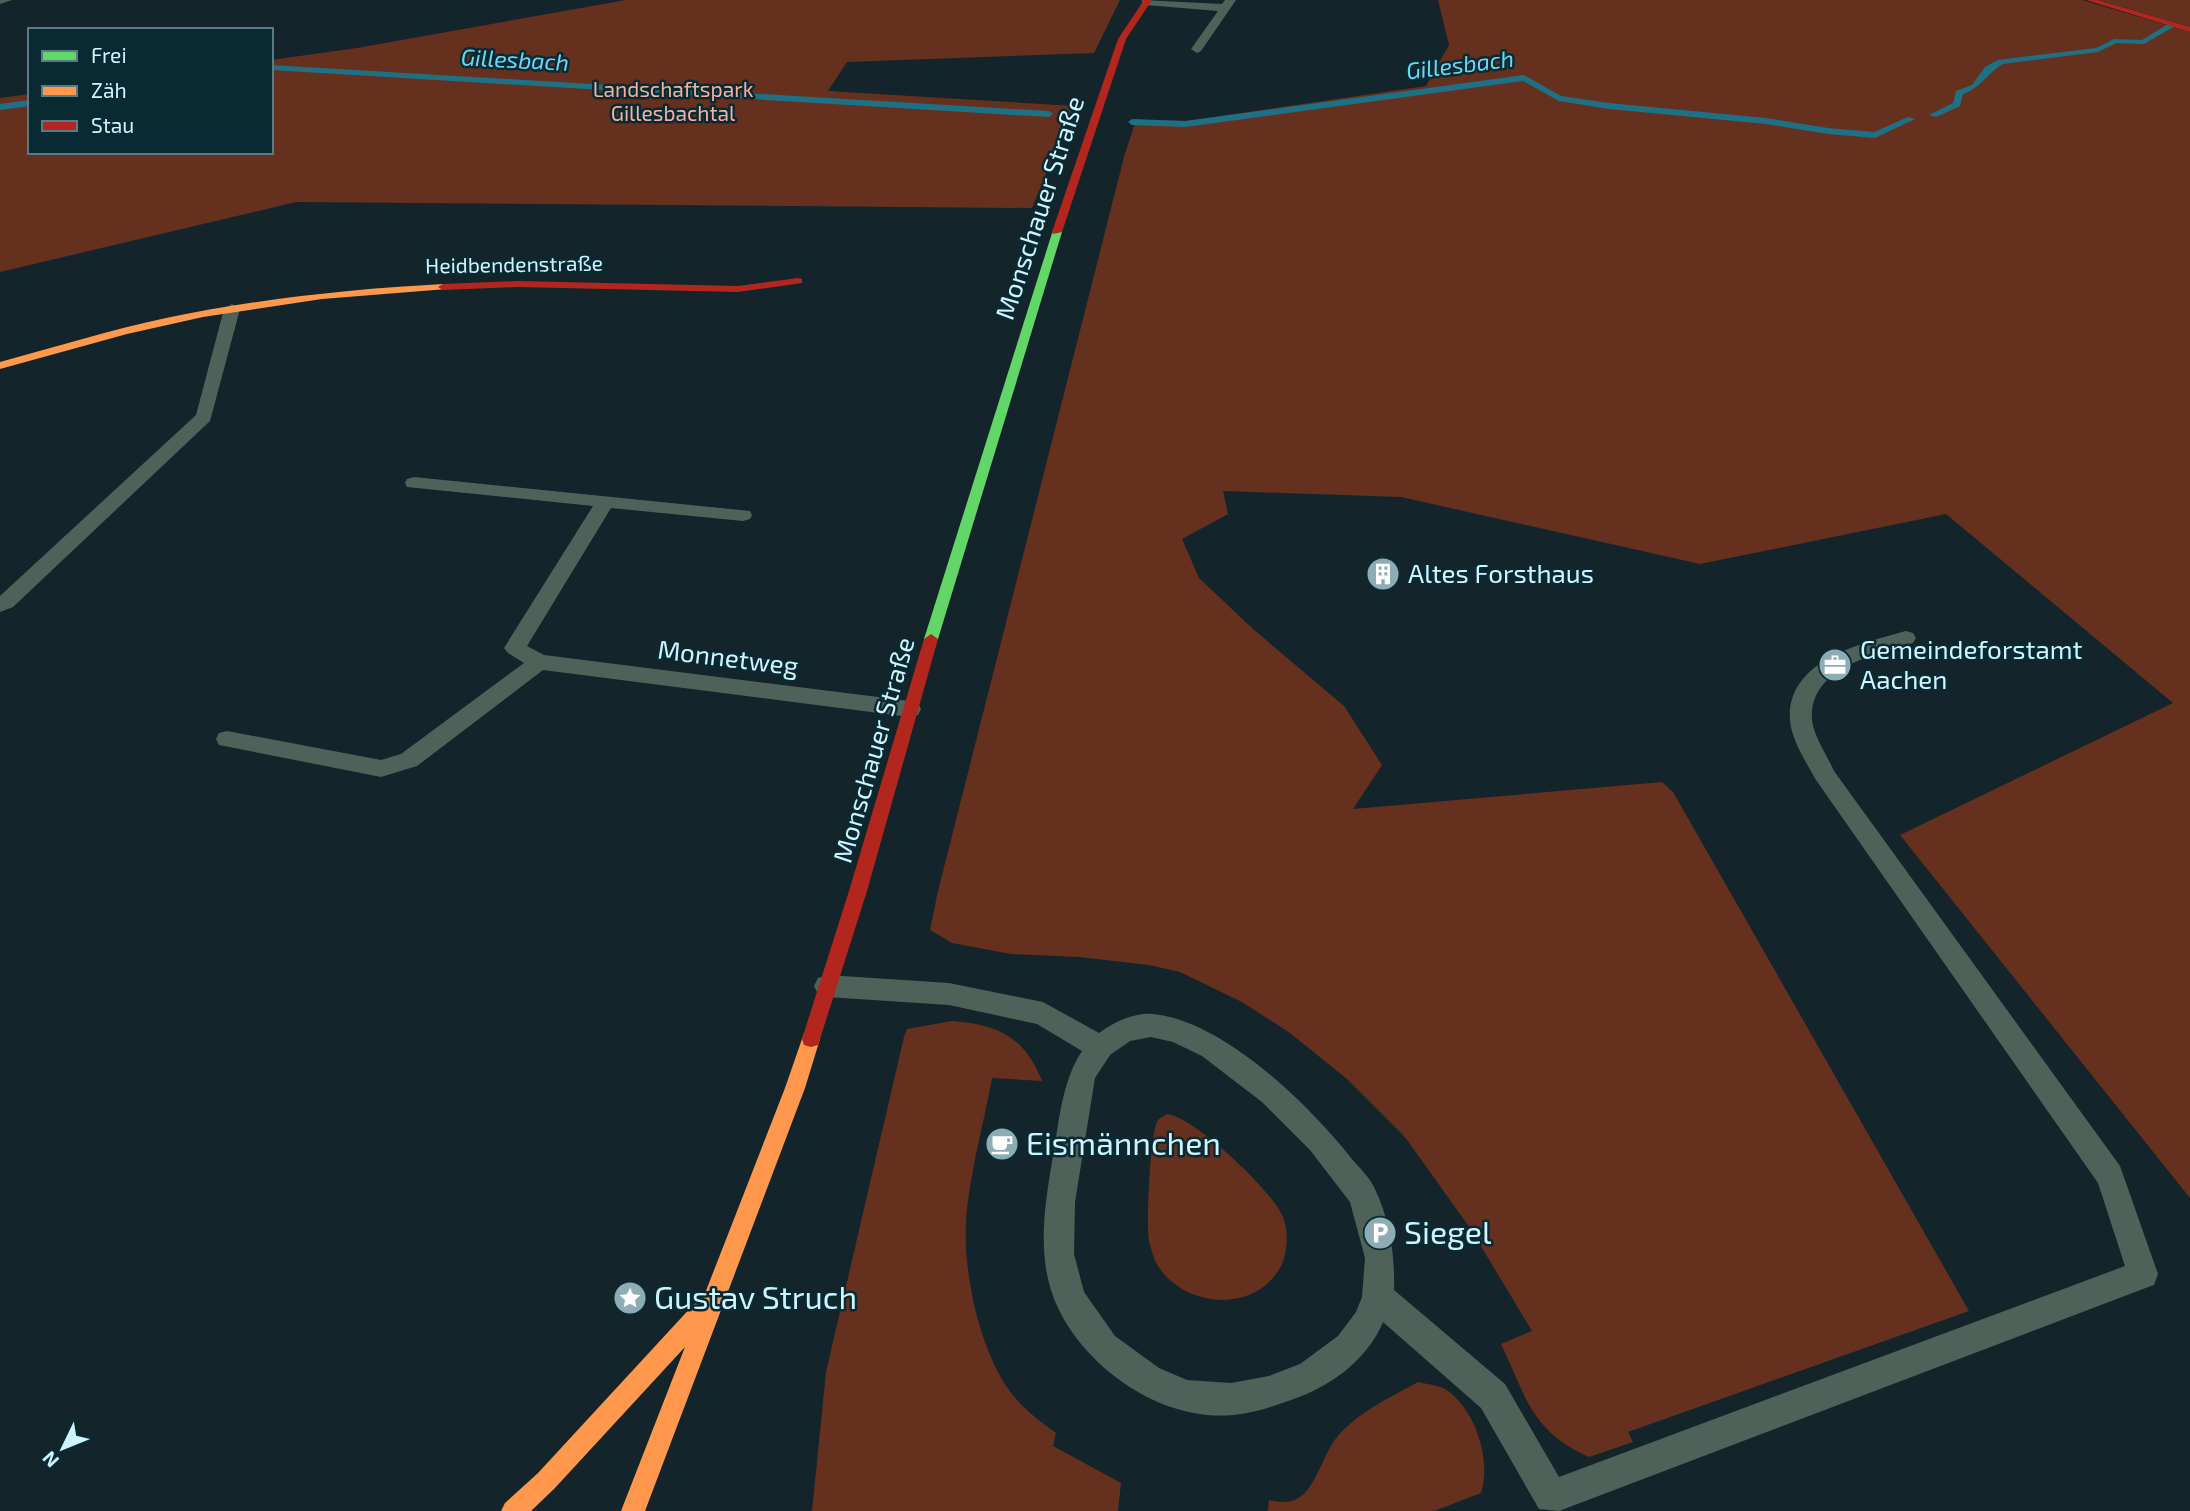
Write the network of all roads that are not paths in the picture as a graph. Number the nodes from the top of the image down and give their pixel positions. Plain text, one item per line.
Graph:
1 (7, 0) edge
2 (2090, 0) edge
3 (0, 1) edge
4 (1147, 1) edge
5 (1228, 4) edge
6 (2190, 30) edge
7 (1197, 49) dead end
8 (798, 281) dead end
9 (232, 309) junction
10 (0, 366) edge
11 (414, 483) dead end
12 (605, 502) junction
13 (743, 515) dead end
14 (0, 605) edge
15 (1906, 638) dead end
16 (539, 662) junction
17 (910, 709) junction
18 (227, 739) dead end
19 (827, 985) junction
20 (1100, 1047) junction
21 (718, 1295) junction
22 (1378, 1297) junction
23 (513, 1511) edge
24 (633, 1511) edge

1 - 3 lane
2 - 6 main road
4 - 5 lane
4 - 17 main road, Monschauer Straße
5 - 7 lane
8 - 9 main road, Heidbendenstraße
9 - 10 main road, Heidbendenstraße
9 - 14 lane
11 - 12 lane
12 - 13 lane
12 - 16 lane
15 - 22 lane
16 - 17 lane, Monnetweg
16 - 18 lane
17 - 19 main road, Monschauer Straße
19 - 20 lane
19 - 21 main road, Monschauer Straße
20 - 22 lane
20 - 22 lane
21 - 23 main road
21 - 24 main road, Monschauer Straße

